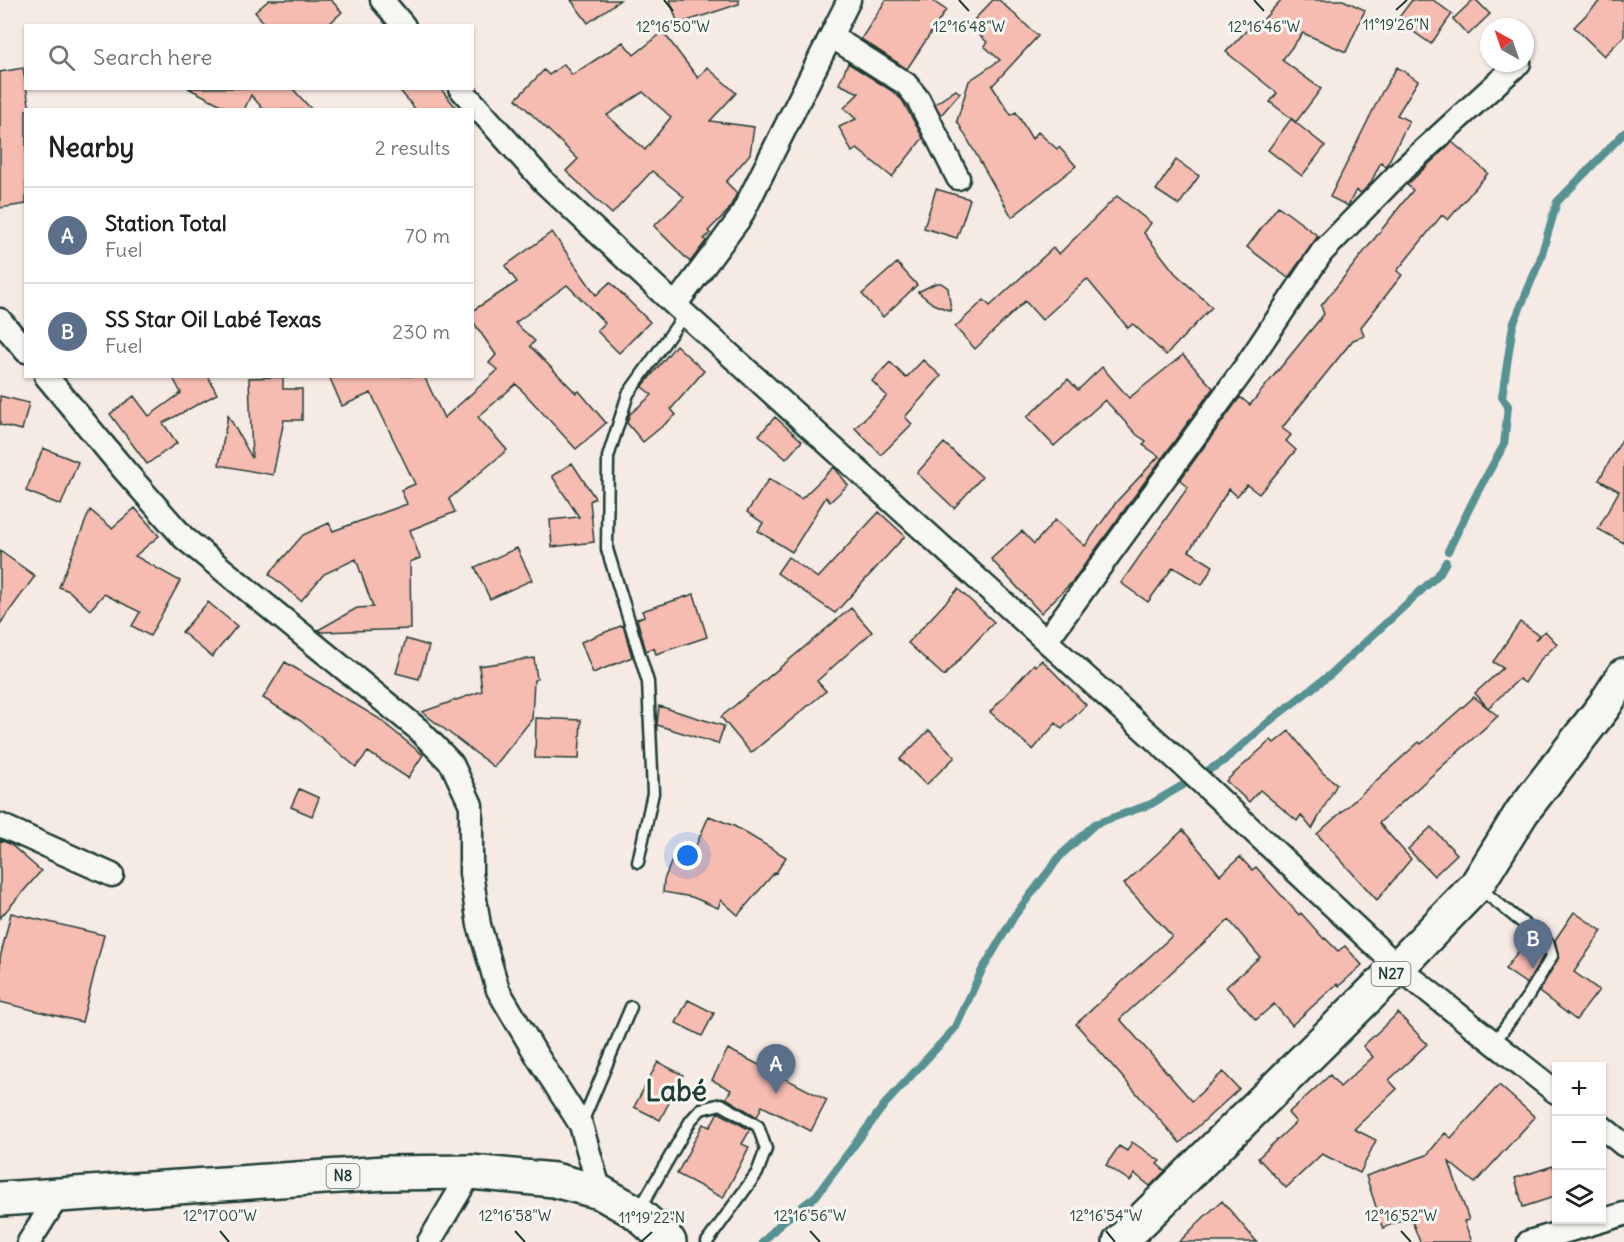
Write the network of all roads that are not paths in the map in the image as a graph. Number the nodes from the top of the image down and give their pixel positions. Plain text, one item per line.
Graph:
1 (849, 0) edge
2 (387, 2) edge
3 (403, 24) edge
4 (831, 36) junction
5 (1509, 72) edge
6 (462, 90) edge
7 (958, 178) dead end
8 (680, 310) junction
9 (0, 321) edge
10 (24, 349) edge
11 (48, 378) edge
12 (1046, 641) junction
13 (1624, 675) edge
14 (0, 825) edge
15 (638, 862) dead end
16 (112, 875) dead end
17 (1476, 886) junction
18 (1398, 968) junction
19 (632, 1007) dead end
20 (1494, 1043) junction
21 (1552, 1088) edge
22 (581, 1125) junction
23 (1606, 1130) edge
24 (1624, 1144) edge
25 (471, 1172) junction
26 (600, 1192) junction
27 (58, 1196) junction
28 (0, 1199) edge
29 (637, 1213) junction
30 (1624, 1214) edge
31 (29, 1242) edge
32 (429, 1242) edge
33 (669, 1242) edge
34 (707, 1242) edge
35 (1120, 1242) edge
36 (1529, 1242) edge

1 - 4 street
2 - 3 street
4 - 7 street
4 - 8 street
5 - 12 street
6 - 8 street
8 - 12 street
8 - 15 lane
9 - 10 street
11 - 22 street
12 - 18 street
13 - 17 main road, N27
14 - 16 street
17 - 18 main road, N27
17 - 20 lane
18 - 20 street
18 - 35 main road, N27
19 - 22 lane
20 - 21 street
22 - 26 street
23 - 24 street
25 - 26 main road, N8
25 - 27 main road, N8
25 - 32 street
26 - 29 main road, N8
27 - 28 main road, N8
27 - 31 street
29 - 33 main road, N8
29 - 34 lane
30 - 36 street

